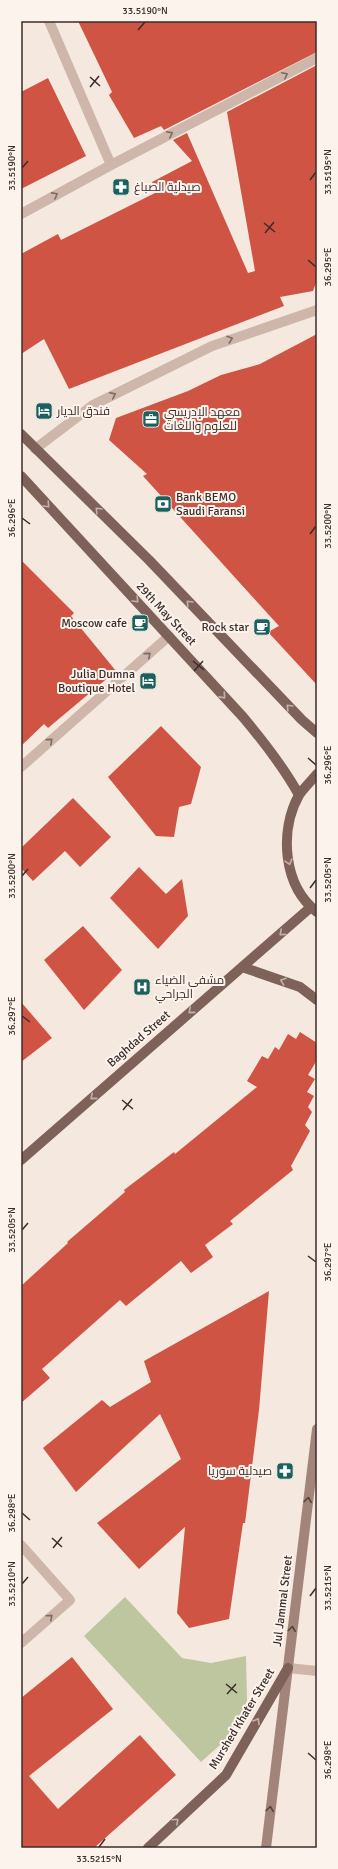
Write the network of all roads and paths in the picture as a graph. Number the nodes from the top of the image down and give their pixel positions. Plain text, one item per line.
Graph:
1 (49, 21) edge
2 (317, 58) edge
3 (111, 165) junction
4 (21, 214) edge
5 (317, 310) edge
6 (21, 434) edge
7 (35, 449) junction
8 (21, 476) edge
9 (169, 636) junction
10 (317, 733) edge
11 (21, 767) edge
12 (317, 774) edge
13 (299, 795) junction
14 (314, 909) edge
15 (242, 967) junction
16 (317, 1000) edge
17 (21, 1160) edge
18 (317, 1428) edge
19 (21, 1545) edge
20 (21, 1643) edge
21 (288, 1668) junction
22 (317, 1672) edge
23 (148, 1848) edge
24 (266, 1848) edge

1 - 3 street
3 -> 2 street
4 -> 3 street
7 -> 5 street
6 - 7 main road, 29th May Street
10 -> 7 main road, 29th May Street
8 -> 9 main road, 29th May Street
11 -> 9 street
9 -> 13 main road, 29th May Street
12 - 13 main road
13 -> 14 main road
14 -> 15 main road, Baghdad Street
16 -> 15 main road
15 -> 17 main road, Baghdad Street
21 -> 18 main road, Jul Jammal Street
20 -> 19 street
21 - 22 street
23 -> 21 main road, Murshed Khater Street
24 -> 21 main road, Jul Jammal Street

